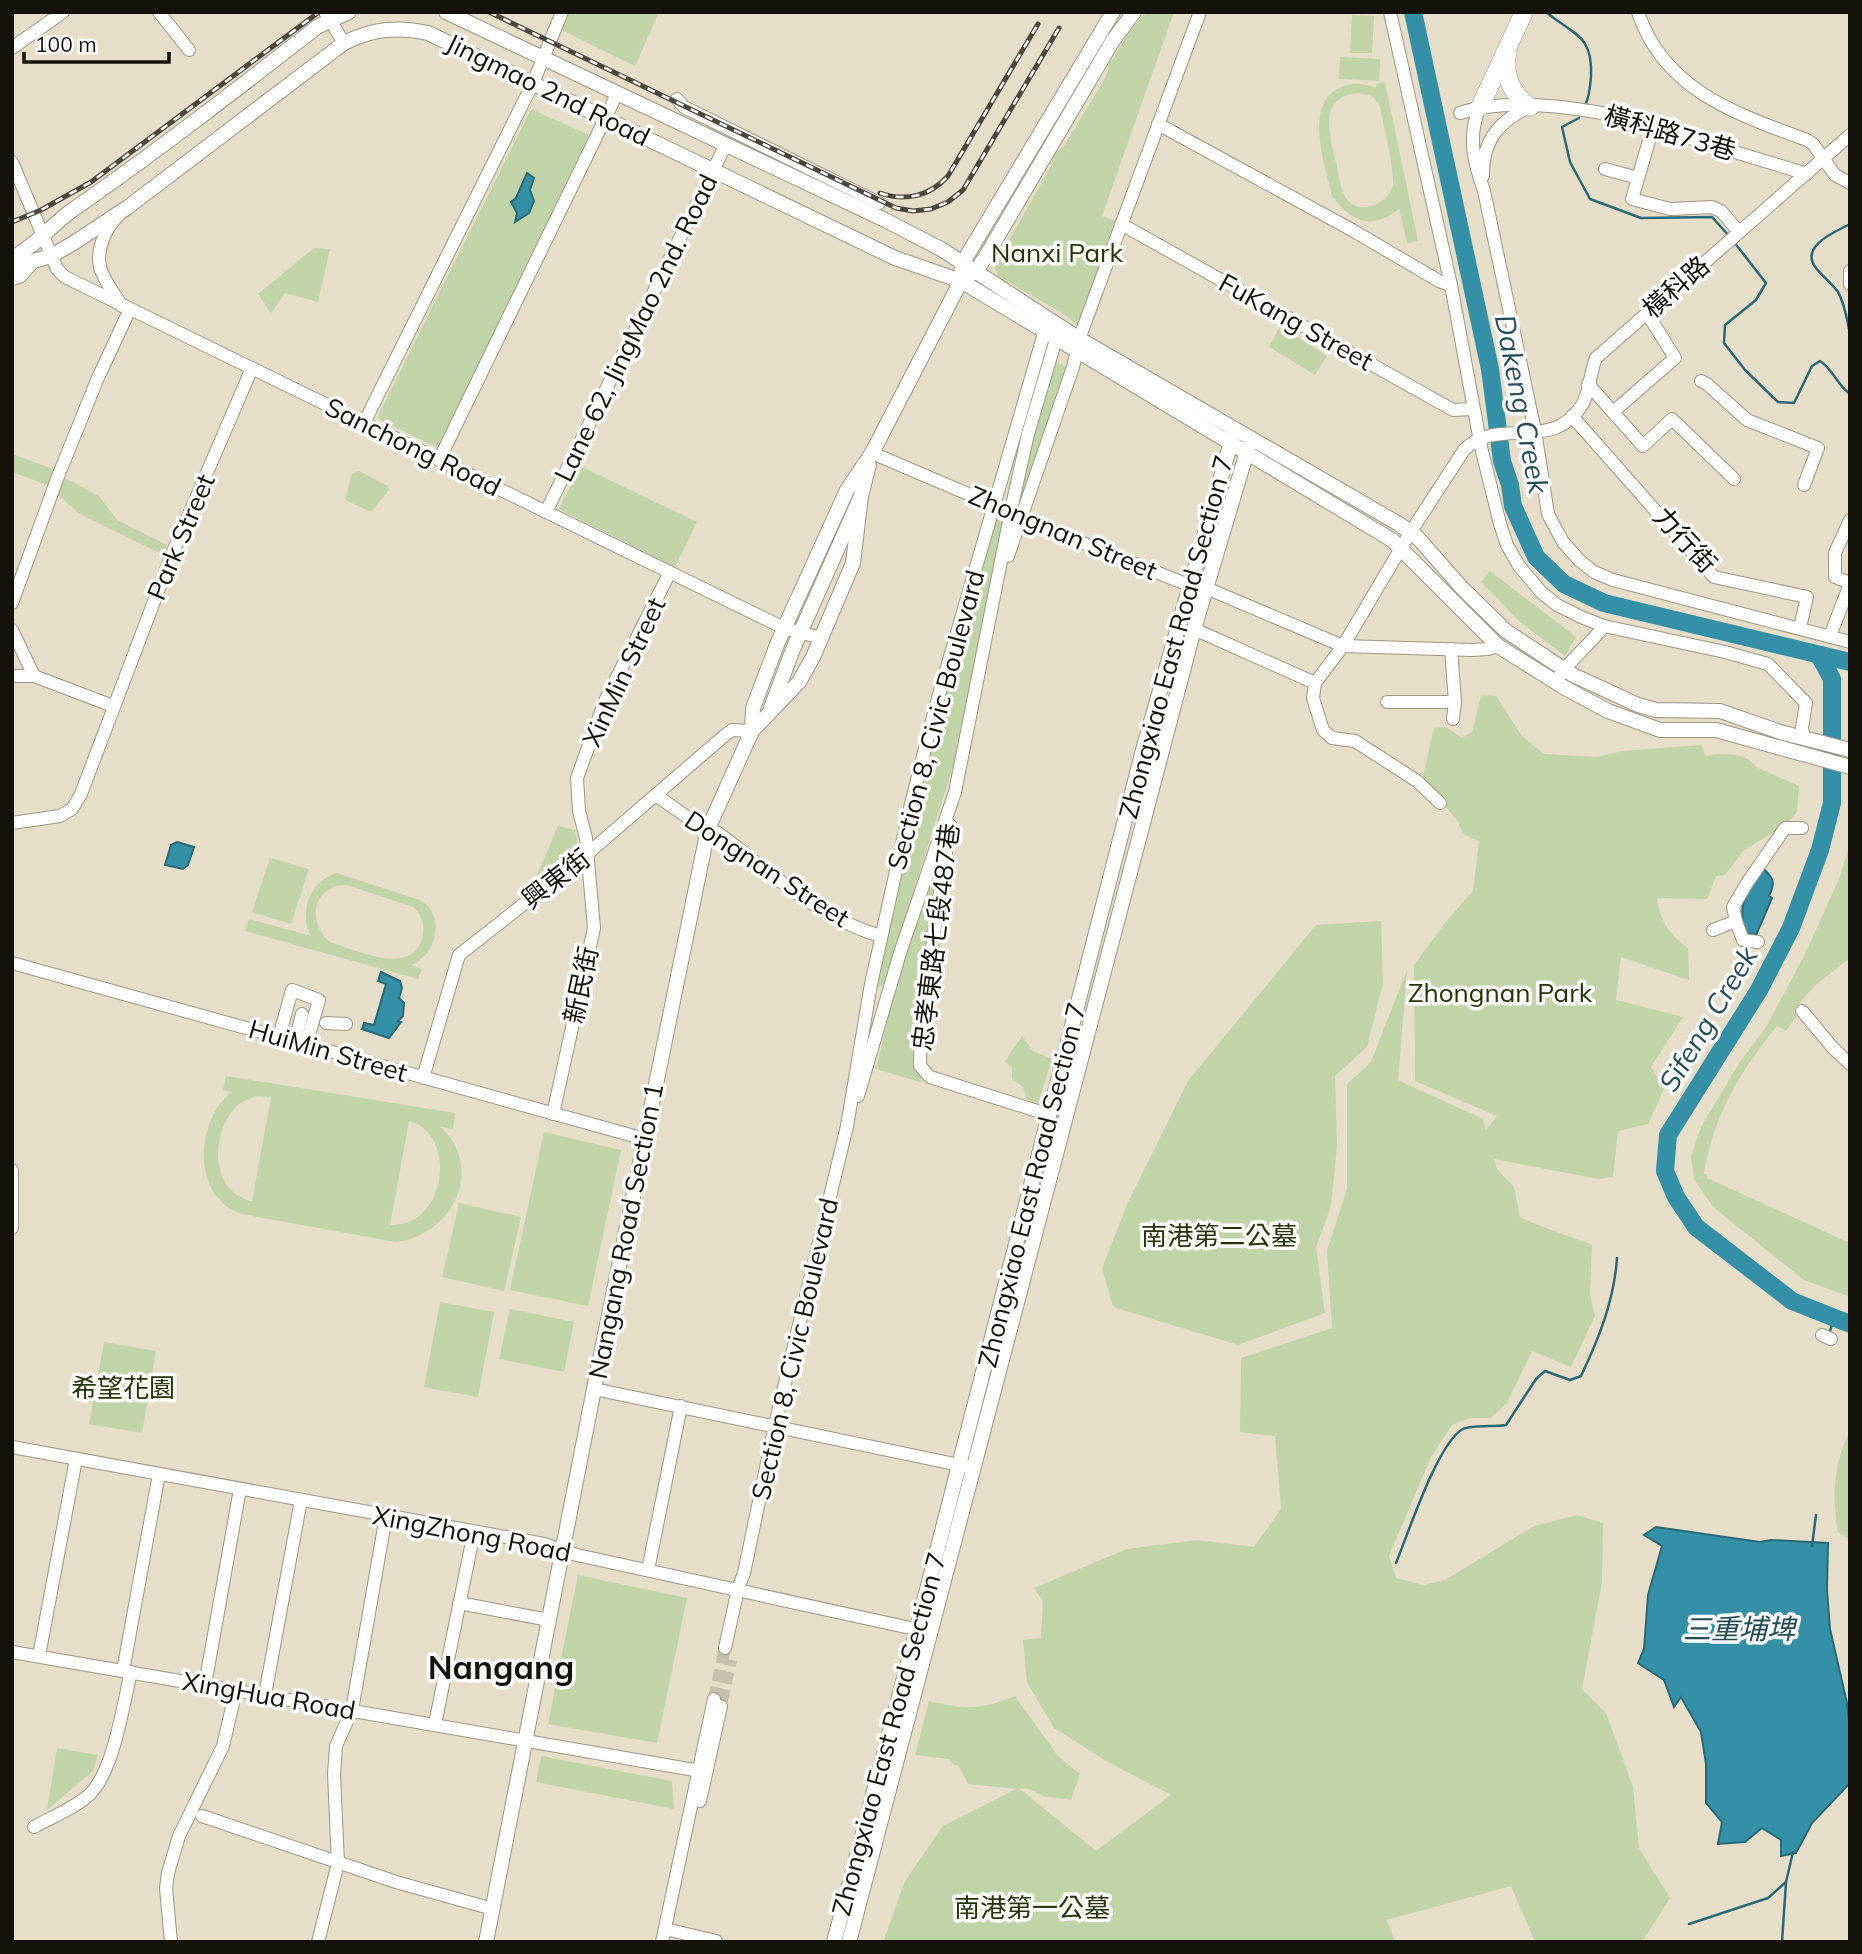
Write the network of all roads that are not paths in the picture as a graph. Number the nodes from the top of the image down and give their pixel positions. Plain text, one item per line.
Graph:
1 (63, 12) edge
2 (159, 12) edge
3 (349, 12) edge
4 (446, 12) edge
5 (562, 12) edge
6 (1134, 12) edge
7 (1200, 12) edge
8 (1390, 12) edge
9 (1638, 12) edge
10 (1112, 13) edge
11 (1524, 13) edge
12 (327, 16) edge
13 (1124, 27) junction
14 (344, 43) junction
15 (1510, 44) junction
16 (12, 48) edge
17 (188, 50) dead end
18 (541, 58) junction
19 (533, 83) junction
20 (617, 94) junction
21 (677, 99) dead end
22 (1480, 107) junction
23 (1530, 107) junction
24 (1460, 113) dead end
25 (606, 118) junction
26 (1158, 124) junction
27 (1653, 127) junction
28 (1850, 135) edge
29 (726, 144) junction
30 (1824, 159) junction
31 (12, 162) edge
32 (1605, 169) dead end
33 (713, 170) junction
34 (1807, 174) junction
35 (1638, 178) junction
36 (1850, 183) edge
37 (1484, 191) junction
38 (879, 203) dead end
39 (128, 207) junction
40 (1121, 224) junction
41 (43, 235) junction
42 (1734, 237) junction
43 (21, 255) edge
44 (51, 256) junction
45 (962, 264) junction
46 (12, 267) edge
47 (976, 271) junction
48 (1850, 271) edge
49 (12, 279) edge
50 (961, 281) junction
51 (1849, 284) edge
52 (1451, 285) junction
53 (126, 308) junction
54 (1647, 313) junction
55 (1051, 329) junction
56 (1079, 346) junction
57 (252, 369) junction
58 (1701, 381) dead end
59 (1588, 384) junction
60 (1472, 410) junction
61 (1613, 412) junction
62 (1572, 416) junction
63 (364, 423) junction
64 (1535, 431) junction
65 (1232, 437) junction
66 (1483, 438) junction
67 (1249, 446) junction
68 (872, 453) junction
69 (439, 460) junction
70 (1734, 479) dead end
71 (1804, 485) dead end
72 (861, 496) junction
73 (995, 504) junction
74 (546, 512) junction
75 (1016, 514) junction
76 (1850, 520) edge
77 (1410, 533) junction
78 (1401, 547) junction
79 (670, 572) junction
80 (1190, 583) junction
81 (1850, 583) edge
82 (1206, 588) junction
83 (12, 603) edge
84 (1801, 624) dead end
85 (1604, 626) junction
86 (784, 628) junction
87 (1194, 629) junction
88 (12, 630) edge
89 (1832, 631) dead end
90 (801, 632) junction
91 (821, 638) junction
92 (1850, 642) edge
93 (1343, 646) junction
94 (1498, 646) junction
95 (1451, 649) junction
96 (1563, 669) junction
97 (12, 676) edge
98 (34, 676) junction
99 (1555, 682) junction
100 (1315, 683) junction
101 (1387, 702) dead end
102 (1455, 702) junction
103 (113, 706) junction
104 (768, 714) junction
105 (1453, 719) dead end
106 (752, 731) junction
107 (1810, 740) junction
108 (1848, 750) edge
109 (1848, 766) edge
110 (954, 792) junction
111 (657, 796) junction
112 (1440, 803) dead end
113 (12, 823) edge
114 (1802, 828) dead end
115 (708, 829) junction
116 (586, 855) junction
117 (1736, 921) junction
118 (1713, 930) dead end
119 (881, 936) junction
120 (1758, 942) dead end
121 (12, 963) edge
122 (871, 984) junction
123 (889, 990) junction
124 (1802, 1011) dead end
125 (302, 1014) dead end
126 (326, 1023) dead end
127 (346, 1024) dead end
128 (279, 1037) junction
129 (300, 1043) junction
130 (1850, 1064) edge
131 (423, 1077) junction
132 (553, 1114) junction
133 (1050, 1115) junction
134 (847, 1126) junction
135 (645, 1139) junction
136 (12, 1170) edge
137 (12, 1228) edge
138 (594, 1389) junction
139 (681, 1406) junction
140 (775, 1425) junction
141 (12, 1447) edge
142 (76, 1459) junction
143 (966, 1466) junction
144 (159, 1474) junction
145 (240, 1489) junction
146 (301, 1500) junction
147 (386, 1516) junction
148 (474, 1532) junction
149 (563, 1550) junction
150 (648, 1570) junction
151 (742, 1590) junction
152 (459, 1603) junction
153 (549, 1620) junction
154 (923, 1630) junction
155 (729, 1649) tunnel mouth
156 (12, 1652) edge
157 (39, 1656) junction
158 (127, 1672) junction
159 (205, 1685) junction
160 (236, 1690) junction
161 (265, 1695) junction
162 (718, 1700) tunnel mouth
163 (352, 1710) junction
164 (435, 1724) junction
165 (525, 1739) junction
166 (702, 1771) junction
167 (202, 1816) dead end
168 (34, 1827) dead end
169 (338, 1863) junction
170 (493, 1909) junction
171 (666, 1937) edge
172 (716, 1941) edge
173 (171, 1942) edge
174 (318, 1942) edge
175 (486, 1942) edge
176 (834, 1942) edge
177 (849, 1942) edge

1 - 16 street
2 - 17 street
3 - 12 main road
4 - 18 main road, Jingmao 2nd Road
5 - 18 street
6 - 13 main road, Nangang Road Section 1
7 - 26 street
8 - 52 street
9 - 30 street
10 - 13 street
10 - 45 main road, Nangang Road Section 1
11 - 15 highway
12 - 14 street
12 - 41 main road
13 - 47 main road, Nangang Road Section 1
14 - 19 main road, Jingmao 2nd Road
14 - 39 main road, Jingmao 2nd Road
15 - 22 highway
15 - 23 highway
18 - 19 street
18 - 20 main road, Jingmao 2nd Road
19 - 25 main road, Jingmao 2nd Road
19 - 63 street
20 - 25 street
20 - 29 main road, Jingmao 2nd Road
21 - 38 street
22 - 23 street, 橫科路73巷
22 - 24 street, 橫科路73巷
22 - 37 street
23 - 27 street, 橫科路73巷
23 - 37 street
25 - 33 main road, Jingmao 2nd Road
25 - 69 street
26 - 40 street
26 - 52 street
27 - 34 street, 橫科路73巷
27 - 35 street
28 - 30 street, 橫科路
29 - 33 street, Lane 62, JingMao 2nd. Road
29 - 45 main road, Jingmao 2nd Road
30 - 34 street, 橫科路
30 - 36 street
31 - 41 street
32 - 35 street
33 - 50 main road, Jingmao 2nd Road
33 - 74 street, Lane 62, JingMao 2nd. Road
34 - 42 street, 橫科路
35 - 42 street
37 - 64 street
39 - 44 main road, Jingmao 2nd Road
39 - 53 street
40 - 56 street
40 - 60 street, FuKang Street
41 - 43 main road
41 - 44 street
42 - 54 street, 橫科路
43 - 44 main road, Jingmao 2nd Road
43 - 46 main road, Jingmao 2nd Road
43 - 49 street
44 - 53 street, Sanchong Road
45 - 47 main road, Jingmao 2nd Road
45 - 50 main road, Nangang Road Section 1
47 - 50 main road, Nangang Road Section 1
47 - 55 main road, Jingmao 2nd Road
48 - 51 street
50 - 55 main road, Jingmao 2nd Road
50 - 68 main road, Nangang Road Section 1
52 - 60 street
53 - 57 street, Sanchong Road
53 - 83 street
54 - 59 street, 橫科路
54 - 61 street
55 - 56 main road
55 - 73 street, Section 8, Civic Boulevard
55 - 75 street
56 - 65 main road
56 - 75 street
57 - 63 street, Sanchong Road
57 - 103 street, Park Street
58 - 71 street
59 - 61 street
59 - 62 street, 橫科路
60 - 66 street
61 - 70 street
62 - 64 street
62 - 84 street, 力行街
63 - 69 street, Sanchong Road
64 - 66 street
64 - 92 street
65 - 67 main road
65 - 80 main road, Zhongxiao East Road Section 7
66 - 77 street
66 - 85 street
67 - 77 main road
67 - 78 main road
67 - 82 main road, Zhongxiao East Road Section 7
68 - 72 main road, Nangang Road Section 1
68 - 73 street, Zhongnan Street
68 - 86 main road, Nangang Road Section 1
69 - 74 street, Sanchong Road
72 - 90 main road, Nangang Road Section 1
72 - 91 main road
73 - 75 street, Zhongnan Street
73 - 119 street, Section 8, Civic Boulevard
74 - 79 street, Sanchong Road
75 - 80 street, Zhongnan Street
75 - 110 street, Section 8, Civic Boulevard
76 - 81 street
77 - 78 street
77 - 96 main road
78 - 93 street
78 - 94 main road
79 - 86 street, Sanchong Road
79 - 116 street, XinMin Street
80 - 82 street, Zhongnan Street
80 - 133 main road, Zhongxiao East Road Section 7
81 - 89 street
82 - 87 main road, Zhongxiao East Road Section 7
82 - 93 street, Zhongnan Street
85 - 96 street
85 - 107 street
86 - 90 street, Sanchong Road
86 - 106 main road, Nangang Road Section 1
87 - 100 street
87 - 143 main road, Zhongxiao East Road Section 7
88 - 98 street
90 - 91 street, Sanchong Road
90 - 104 main road, Nangang Road Section 1
91 - 104 main road
93 - 95 street, Zhongnan Street
93 - 100 street
94 - 95 street, Zhongnan Street
94 - 99 main road
95 - 102 street
96 - 99 street
96 - 107 main road
97 - 98 street
98 - 103 street
99 - 109 main road
100 - 112 street
101 - 102 street
102 - 105 street
103 - 113 street, Park Street
104 - 106 main road, Nangang Road Section 1
106 - 111 street, 興東街
106 - 115 main road, Nangang Road Section 1
107 - 108 main road
110 - 123 street, Section 8, Civic Boulevard
110 - 133 street, 忠孝東路七段487巷
111 - 115 street, Dongnan Street
111 - 116 street, 興東街
114 - 117 street
115 - 119 street, Dongnan Street
115 - 135 main road, Nangang Road Section 1
116 - 131 street, 興東街
116 - 132 street, 新民街
117 - 118 street
117 - 120 street
119 - 122 street, Section 8, Civic Boulevard
121 - 128 street, HuiMin Street
122 - 123 street
122 - 134 street, Section 8, Civic Boulevard
123 - 134 street, Section 8, Civic Boulevard
124 - 130 street
125 - 129 street
126 - 127 street
128 - 129 street, HuiMin Street
128 - 129 street
129 - 131 street, HuiMin Street
131 - 132 street, HuiMin Street
132 - 135 street, HuiMin Street
133 - 143 main road, Zhongxiao East Road Section 7
134 - 140 street, Section 8, Civic Boulevard
135 - 138 main road, Nangang Road Section 1
136 - 137 street
138 - 139 street
138 - 149 main road, Nangang Road Section 1
139 - 140 street
139 - 150 street
140 - 143 street
140 - 151 street, Section 8, Civic Boulevard
141 - 142 street, XingZhong Road
142 - 144 street, XingZhong Road
142 - 157 street
143 - 154 main road, Zhongxiao East Road Section 7
144 - 145 street, XingZhong Road
144 - 158 street
145 - 146 street, XingZhong Road
145 - 159 street
146 - 147 street, XingZhong Road
146 - 161 street
147 - 148 street, XingZhong Road
147 - 163 street
148 - 149 street, XingZhong Road
148 - 152 street
149 - 150 street, XingZhong Road
149 - 153 main road, Nangang Road Section 1
150 - 151 street, XingZhong Road
151 - 154 street, XingZhong Road
151 - 155 street, Section 8, Civic Boulevard
152 - 153 street
152 - 164 street
153 - 165 main road, Nangang Road Section 1
154 - 176 main road, Zhongxiao East Road Section 7
154 - 177 main road, Zhongxiao East Road Section 7
156 - 157 street, XingHua Road
157 - 158 street, XingHua Road
158 - 159 street, XingHua Road
158 - 168 street
159 - 160 street, XingHua Road
160 - 161 street, XingHua Road
160 - 173 street
161 - 163 street, XingHua Road
162 - 166 street
163 - 164 street, XingHua Road
163 - 169 street
164 - 165 street, XingHua Road
165 - 166 street, XingHua Road
165 - 170 main road, Nangang Road Section 1
166 - 171 street
167 - 169 street
169 - 170 street
169 - 174 street
170 - 175 main road, Nangang Road Section 1
171 - 172 street

